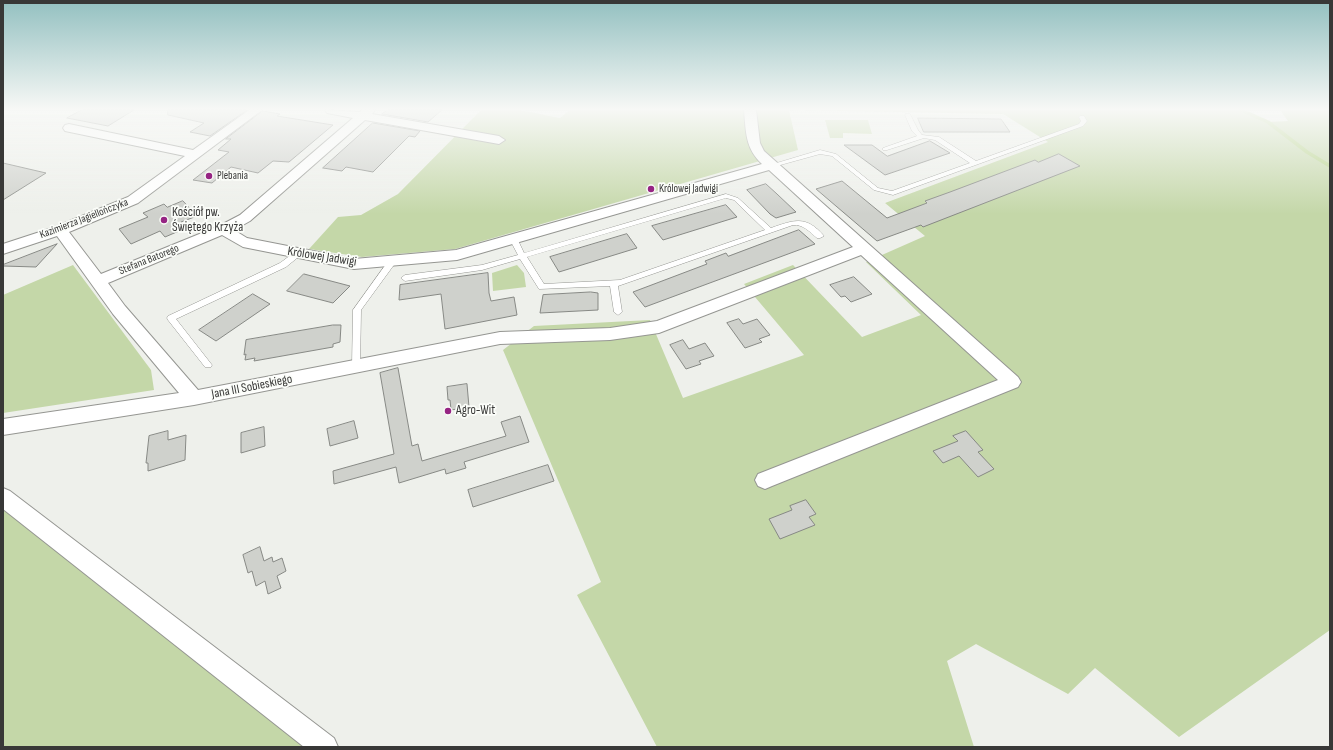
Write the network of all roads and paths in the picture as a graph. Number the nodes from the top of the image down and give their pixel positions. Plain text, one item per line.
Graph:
1 (152, 145) edge
2 (208, 145) edge
3 (328, 145) edge
4 (755, 145) edge
5 (897, 145) edge
6 (948, 145) edge
7 (1026, 145) edge
8 (885, 149) dead end
9 (196, 154) junction
10 (976, 163) junction
11 (773, 165) junction
12 (224, 229) junction
13 (60, 230) junction
14 (770, 231) junction
15 (820, 236) dead end
16 (514, 240) junction
17 (864, 248) junction
18 (3, 249) edge
19 (298, 254) junction
20 (522, 256) junction
21 (392, 262) junction
22 (405, 278) dead end
23 (99, 281) junction
24 (614, 283) junction
25 (618, 312) dead end
26 (208, 366) dead end
27 (356, 367) junction
28 (194, 398) junction
29 (3, 427) edge
30 (764, 480) dead end
31 (3, 497) edge
32 (325, 747) edge

1 - 9 street
2 - 9 street, Kazimierza Jagiellończyka
3 - 12 street, Stefana Batorego
4 - 11 street
5 - 8 lane
6 - 10 lane
7 - 10 lane
9 - 13 street, Kazimierza Jagiellończyka
10 - 11 lane
11 - 16 street, Królowej Jadwigi
11 - 17 street
12 - 19 street, Królowej Jadwigi
12 - 23 street, Stefana Batorego
13 - 18 street, Kazimierza Jagiellończyka
13 - 23 street
14 - 15 lane
14 - 20 lane
14 - 24 lane
16 - 20 lane
16 - 21 street, Królowej Jadwigi
17 - 27 street, Jana III Sobieskiego
17 - 30 street
19 - 21 street, Królowej Jadwigi
19 - 26 lane
20 - 22 lane
20 - 24 lane
21 - 27 lane
23 - 28 street
24 - 25 lane
27 - 28 street, Jana III Sobieskiego
28 - 29 street, Jana III Sobieskiego
31 - 32 street

